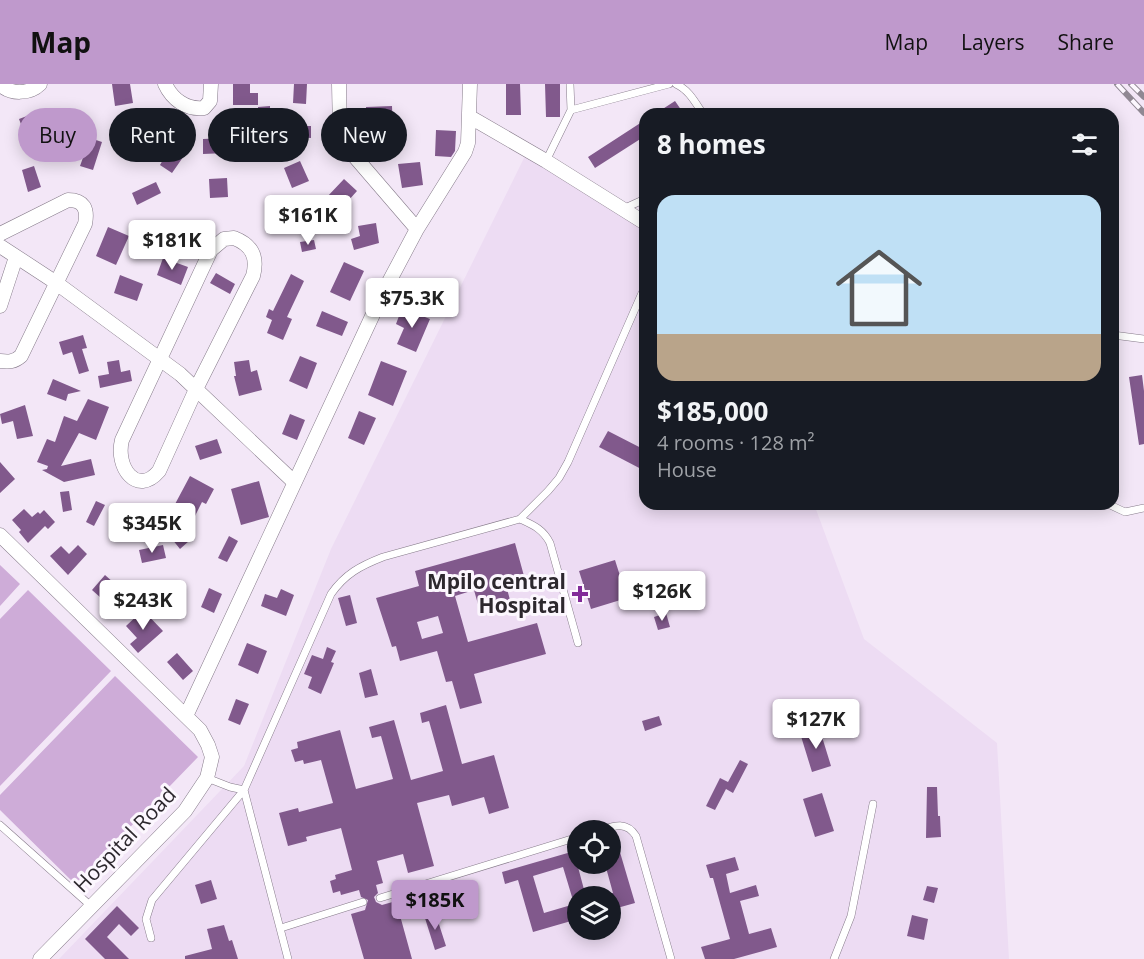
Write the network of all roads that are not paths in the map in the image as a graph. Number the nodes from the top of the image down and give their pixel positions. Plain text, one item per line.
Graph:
1 (0, 84) edge
2 (40, 84) edge
3 (165, 84) edge
4 (211, 84) edge
5 (339, 84) edge
6 (470, 84) edge
7 (570, 84) edge
8 (669, 84) edge
9 (676, 84) edge
10 (699, 108) edge
11 (571, 110) junction
12 (470, 117) junction
13 (546, 161) junction
14 (639, 202) edge
15 (623, 209) junction
16 (639, 219) edge
17 (417, 229) junction
18 (0, 234) edge
19 (0, 246) edge
20 (16, 257) junction
21 (55, 282) junction
22 (639, 300) edge
23 (0, 306) edge
24 (1119, 336) edge
25 (1144, 339) edge
26 (160, 358) junction
27 (0, 361) edge
28 (197, 387) junction
29 (294, 482) junction
30 (1144, 507) edge
31 (1119, 509) edge
32 (519, 519) junction
33 (0, 535) edge
34 (578, 643) dead end
35 (186, 716) junction
36 (207, 778) junction
37 (244, 790) junction
38 (873, 804) dead end
39 (0, 825) edge
40 (621, 826) edge
41 (567, 840) edge
42 (380, 898) dead end
43 (363, 903) dead end
44 (92, 906) junction
45 (281, 928) junction
46 (151, 938) dead end
47 (40, 959) edge
48 (288, 959) edge
49 (671, 959) edge
50 (834, 959) edge

1 - 2 street
3 - 4 street
5 - 17 street
6 - 12 street
7 - 11 lane
8 - 11 lane
9 - 10 lane
11 - 13 lane
12 - 13 street
12 - 17 street
13 - 15 street
14 - 15 lane
15 - 16 street
17 - 29 street
18 - 21 street
19 - 20 street
20 - 21 street
20 - 23 street
21 - 26 street
21 - 27 street
22 - 32 lane
24 - 25 lane
26 - 28 street
26 - 28 street
26 - 28 street
28 - 29 street
29 - 35 street
30 - 31 lane
32 - 34 lane
32 - 37 lane
33 - 35 street, Hospital Road
35 - 36 street, Hospital Road
36 - 37 lane
36 - 44 street, Hospital Road
37 - 45 lane
37 - 46 lane
38 - 50 lane
39 - 44 lane
40 - 49 lane
41 - 42 lane
43 - 45 lane
44 - 47 street, Hospital Road
45 - 48 lane

